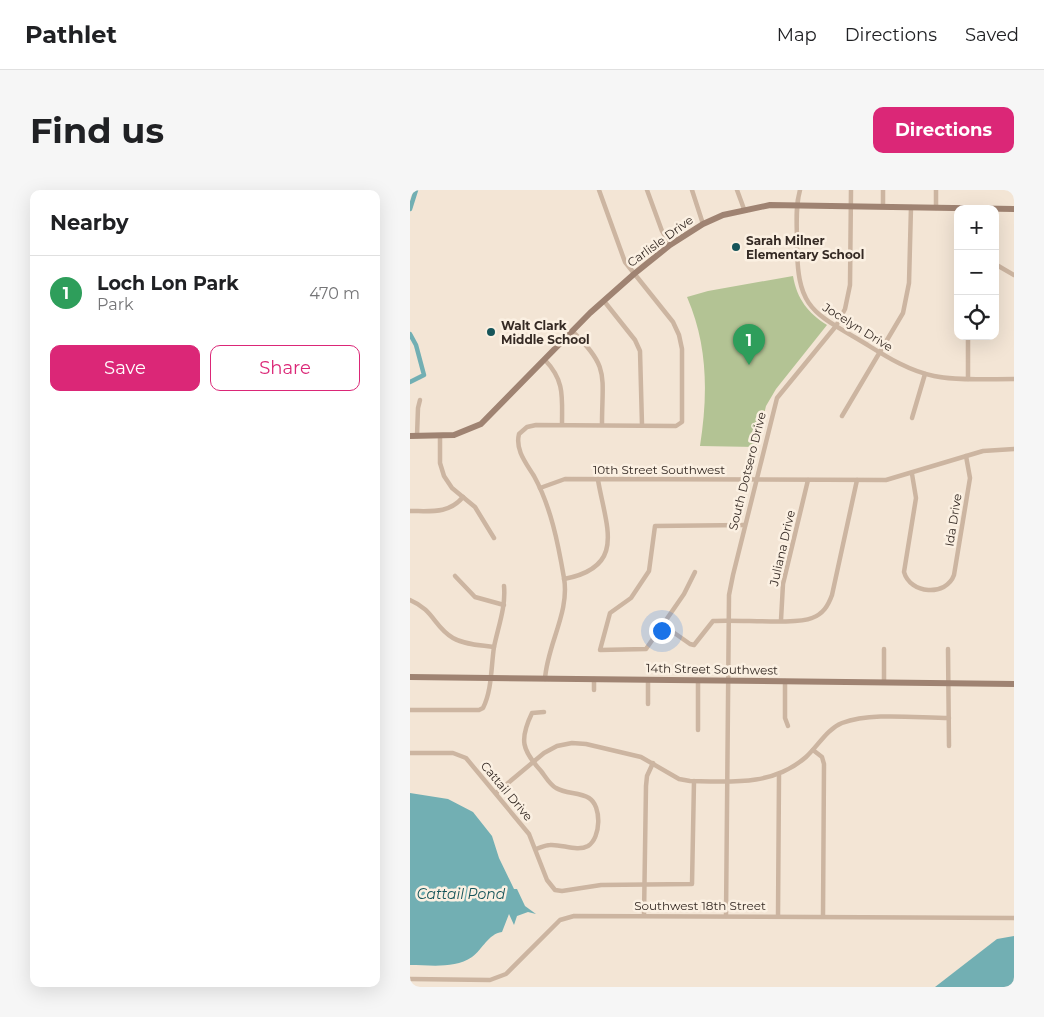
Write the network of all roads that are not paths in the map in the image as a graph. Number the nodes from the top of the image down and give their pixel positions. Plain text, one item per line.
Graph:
1 (599, 190) edge
2 (647, 190) edge
3 (692, 190) edge
4 (737, 190) edge
5 (800, 190) edge
6 (851, 190) edge
7 (883, 190) edge
8 (936, 190) edge
9 (797, 205) junction
10 (851, 206) junction
11 (883, 206) junction
12 (911, 207) junction
13 (936, 208) junction
14 (744, 209) junction
15 (954, 209) edge
16 (999, 209) edge
17 (1014, 209) edge
18 (703, 224) junction
19 (670, 245) junction
20 (999, 266) edge
21 (634, 274) junction
22 (1014, 275) edge
23 (604, 300) junction
24 (836, 326) junction
25 (573, 332) junction
26 (968, 340) edge
27 (880, 353) junction
28 (546, 360) junction
29 (925, 374) junction
30 (968, 379) junction
31 (1014, 379) edge
32 (420, 400) dead end
33 (842, 416) dead end
34 (912, 418) dead end
35 (562, 424) junction
36 (602, 424) junction
37 (642, 424) junction
38 (414, 436) edge
39 (440, 436) junction
40 (1014, 449) edge
41 (966, 456) junction
42 (912, 474) junction
43 (598, 480) junction
44 (755, 480) junction
45 (808, 480) junction
46 (857, 480) junction
47 (540, 488) junction
48 (463, 497) junction
49 (410, 511) edge
50 (744, 526) junction
51 (494, 538) dead end
52 (695, 572) dead end
53 (455, 576) dead end
54 (564, 579) junction
55 (504, 586) dead end
56 (410, 600) edge
57 (504, 605) junction
58 (730, 620) junction
59 (781, 620) junction
60 (663, 625) junction
61 (494, 648) junction
62 (884, 649) dead end
63 (948, 649) dead end
64 (410, 677) edge
65 (491, 678) junction
66 (546, 679) junction
67 (594, 679) junction
68 (648, 680) junction
69 (698, 680) junction
70 (729, 681) junction
71 (785, 681) junction
72 (884, 682) junction
73 (948, 683) junction
74 (1014, 684) edge
75 (594, 690) dead end
76 (648, 704) dead end
77 (410, 710) edge
78 (544, 712) dead end
79 (949, 718) junction
80 (788, 726) dead end
81 (698, 730) dead end
82 (949, 746) dead end
83 (813, 750) junction
84 (410, 753) edge
85 (533, 763) junction
86 (653, 763) junction
87 (779, 775) junction
88 (694, 781) junction
89 (728, 781) junction
90 (496, 793) junction
91 (536, 849) junction
92 (645, 884) junction
93 (644, 915) junction
94 (726, 916) junction
95 (778, 916) junction
96 (823, 916) junction
97 (1014, 918) edge
98 (410, 979) edge

1 - 21 street
2 - 19 street
3 - 18 street
4 - 14 street
5 - 9 street, Jocelyn Drive
6 - 10 street, South Dotsero Drive
7 - 11 street
8 - 13 street
9 - 10 street, Carlisle Drive
9 - 14 street, Carlisle Drive
9 - 24 street, Jocelyn Drive
10 - 11 street, Carlisle Drive
10 - 24 street, South Dotsero Drive
11 - 12 street, Carlisle Drive
12 - 13 street, Carlisle Drive
12 - 27 street
13 - 15 street, Carlisle Drive
14 - 18 street, Carlisle Drive
16 - 17 street, Carlisle Drive
18 - 19 street, Carlisle Drive
19 - 21 street, Carlisle Drive
20 - 22 street
21 - 23 street, Carlisle Drive
21 - 37 street
23 - 25 street, Carlisle Drive
23 - 37 street
24 - 27 street, Jocelyn Drive
24 - 44 street, South Dotsero Drive
25 - 28 street, Carlisle Drive
25 - 36 street
26 - 30 street
27 - 29 street, Jocelyn Drive
27 - 33 street
28 - 35 street
28 - 39 street, Carlisle Drive
29 - 30 street, Jocelyn Drive
29 - 34 street
30 - 31 street, Jocelyn Drive
32 - 38 street
35 - 36 street
35 - 47 street
36 - 37 street
38 - 39 street, Carlisle Drive
39 - 48 street
40 - 41 street, 10th Street Southwest
41 - 42 street, 10th Street Southwest
41 - 42 street, Ida Drive
42 - 46 street, 10th Street Southwest
43 - 44 street, 10th Street Southwest
43 - 47 street, 10th Street Southwest
43 - 54 street
44 - 45 street, 10th Street Southwest
44 - 50 street, South Dotsero Drive
45 - 46 street, 10th Street Southwest
45 - 59 street, Juliana Drive
46 - 59 street
47 - 54 street
48 - 49 street
48 - 51 street
50 - 58 street, South Dotsero Drive
50 - 60 street
52 - 60 street
53 - 57 street
54 - 66 street
55 - 57 street
56 - 61 street
57 - 61 street
58 - 59 street
58 - 60 street
58 - 70 street, South Dotsero Drive
61 - 65 street
62 - 72 street
63 - 73 street
64 - 65 street, 14th Street Southwest
65 - 66 street, 14th Street Southwest
65 - 77 street
66 - 67 street, 14th Street Southwest
67 - 68 street, 14th Street Southwest
67 - 75 street
68 - 69 street, 14th Street Southwest
68 - 76 street
69 - 70 street, 14th Street Southwest
69 - 81 street
70 - 71 street, 14th Street Southwest
70 - 89 street, South Dotsero Drive
71 - 72 street, 14th Street Southwest
71 - 80 street
72 - 73 street, 14th Street Southwest
73 - 74 street, 14th Street Southwest
73 - 79 street
78 - 85 street
79 - 82 street
79 - 83 street
83 - 87 street
83 - 96 street
84 - 90 street, Cattail Drive
85 - 86 street
85 - 90 street
85 - 91 street
86 - 88 street
86 - 92 street
87 - 89 street
87 - 95 street
88 - 89 street
88 - 92 street
89 - 94 street, South Dotsero Drive
90 - 91 street, Cattail Drive
91 - 92 street, Cattail Drive
92 - 93 street
93 - 94 street, Southwest 18th Street
93 - 98 street, Southwest 18th Street
94 - 95 street, Southwest 18th Street
95 - 96 street, Southwest 18th Street
96 - 97 street, Southwest 18th Street

